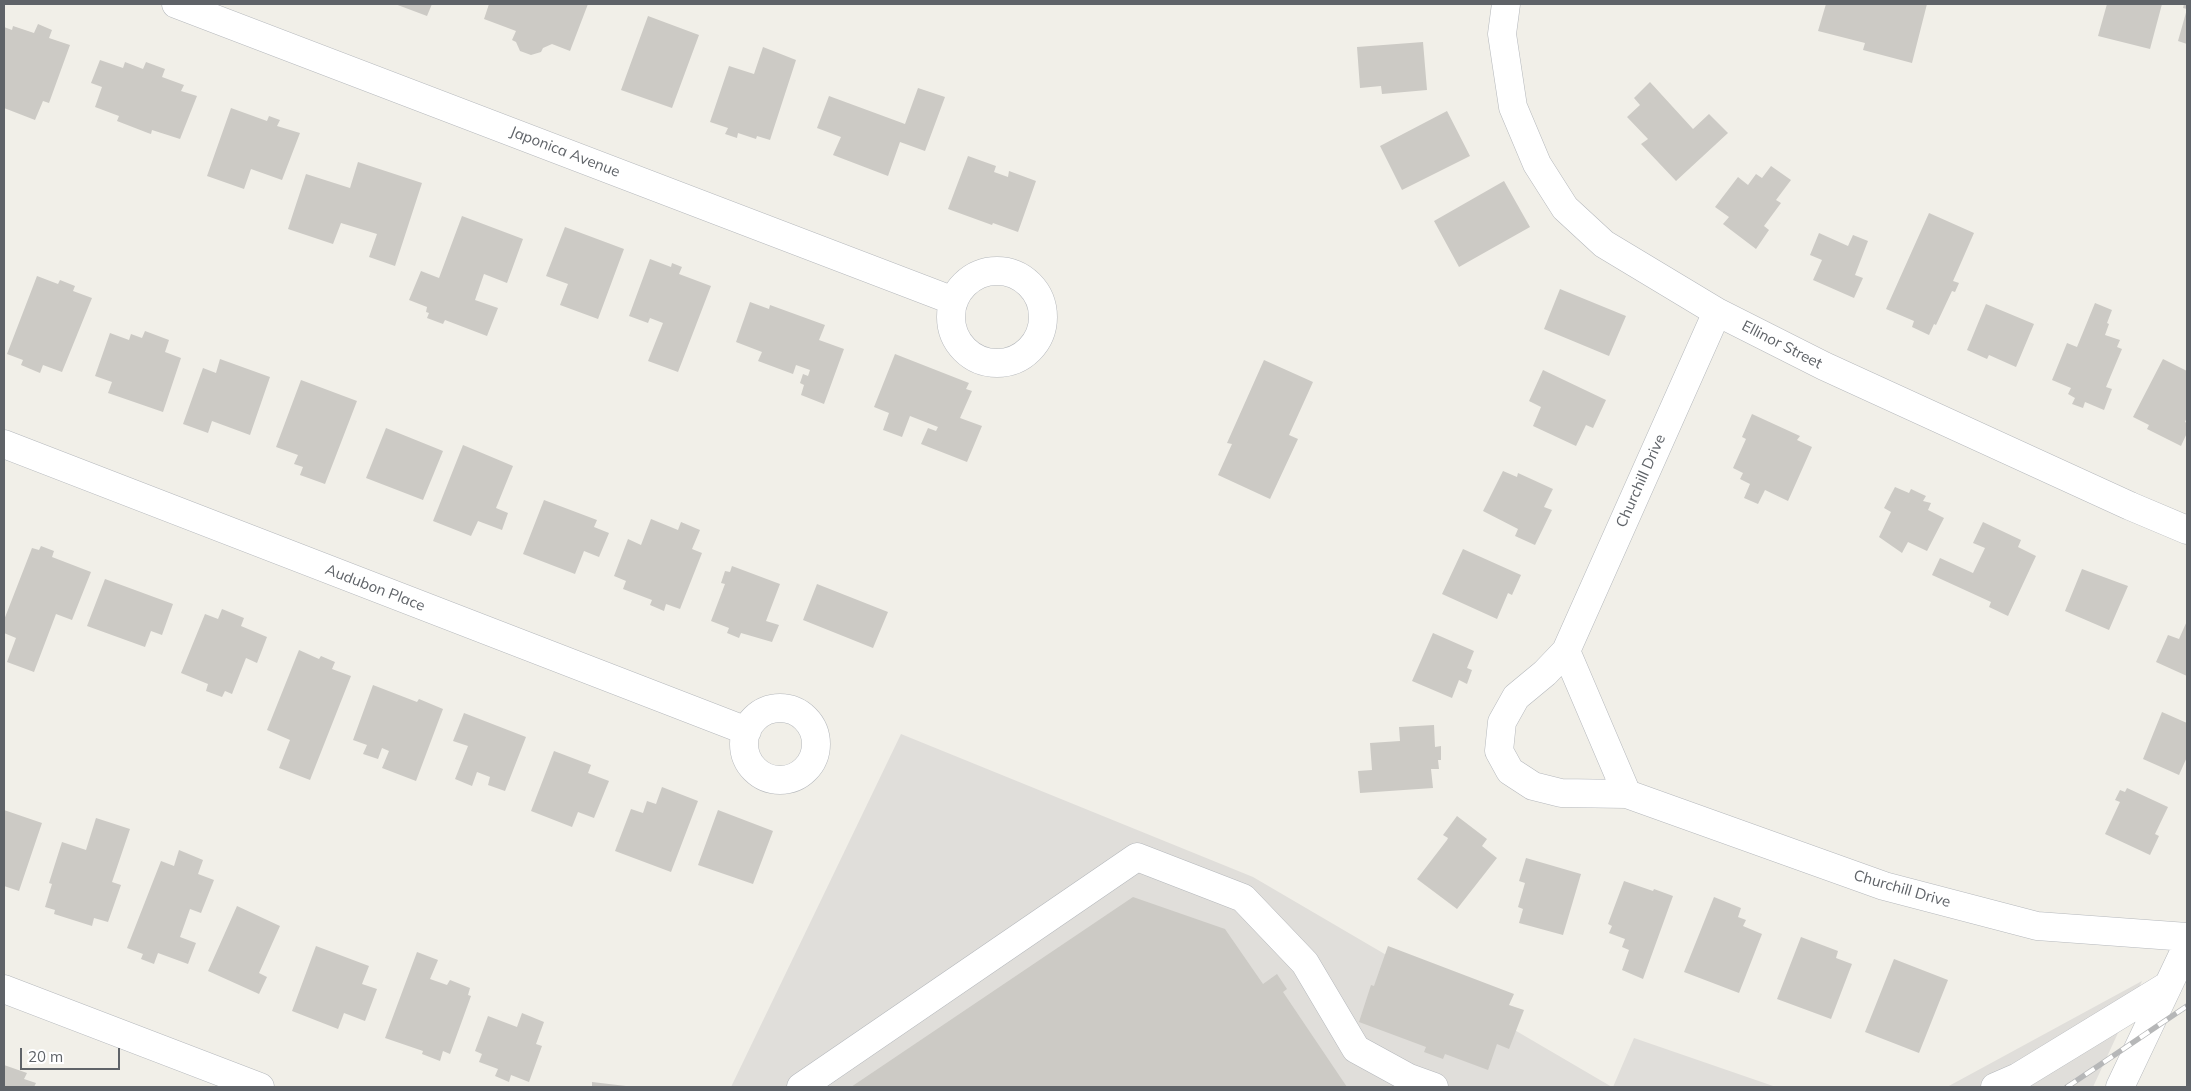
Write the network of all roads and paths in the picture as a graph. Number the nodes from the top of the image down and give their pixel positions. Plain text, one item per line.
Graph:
1 (176, 4) edge
2 (1506, 4) edge
3 (954, 301) dead end
4 (1717, 312) junction
5 (4, 444) edge
6 (2187, 530) edge
7 (1566, 652) junction
8 (747, 731) dead end
9 (1627, 794) junction
10 (2187, 937) edge
11 (2187, 946) edge
12 (2167, 986) junction
13 (4, 989) edge
14 (260, 1087) edge
15 (801, 1087) edge
16 (1434, 1087) edge
17 (1996, 1087) edge
18 (2120, 1087) edge

1 - 3 street, Japonica Avenue
2 - 4 street, Ellinor Street
4 - 6 street, Ellinor Street
4 - 7 street, Churchill Drive
5 - 8 street, Audubon Place
7 - 9 street
7 - 9 street, Churchill Drive
9 - 10 street, Churchill Drive
11 - 12 street
12 - 17 street
12 - 18 street
13 - 14 street
15 - 16 street

